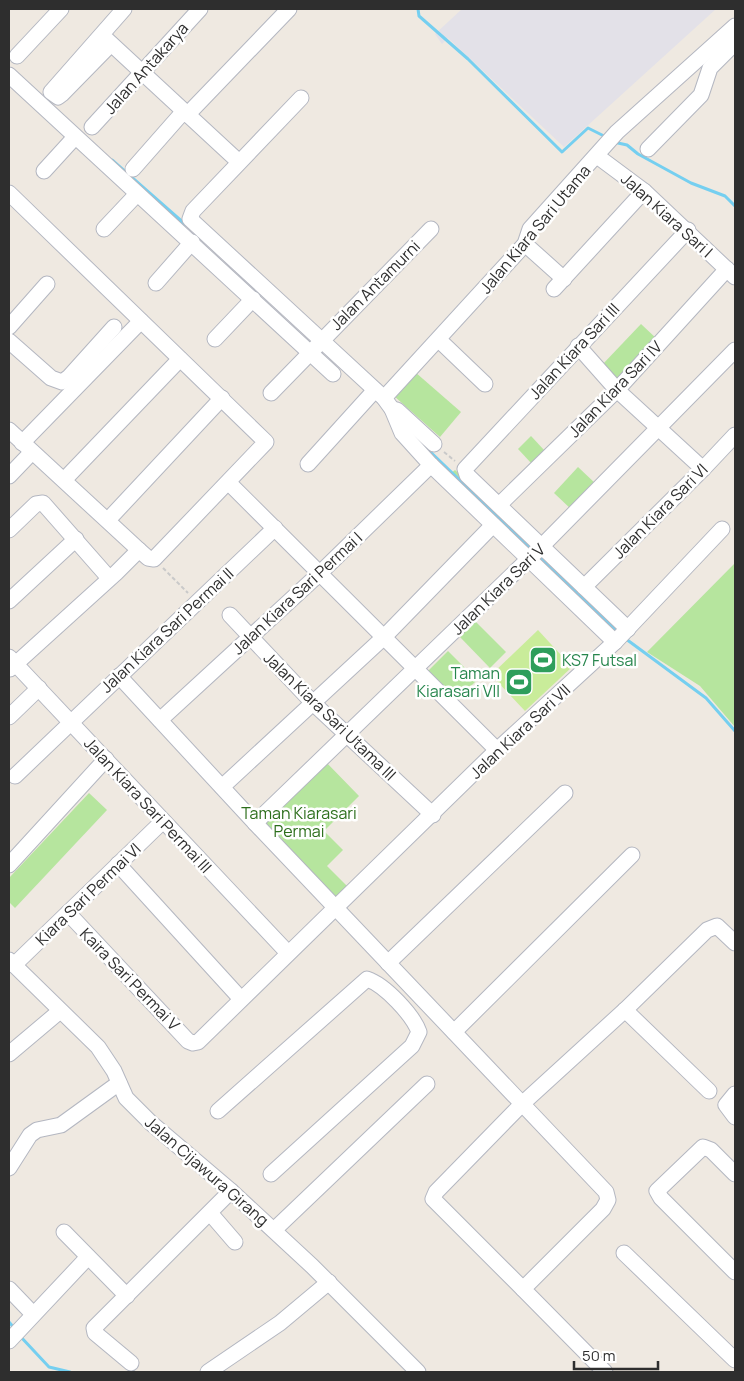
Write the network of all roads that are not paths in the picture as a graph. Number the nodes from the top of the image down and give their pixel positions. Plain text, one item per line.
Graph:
1 (61, 9) edge
2 (124, 9) edge
3 (200, 9) edge
4 (289, 9) edge
5 (735, 26) edge
6 (735, 43) edge
7 (17, 56) dead end
8 (142, 73) junction
9 (10, 78) edge
10 (301, 98) dead end
11 (186, 113) junction
12 (92, 128) dead end
13 (75, 137) junction
14 (648, 150) dead end
15 (597, 156) junction
16 (239, 162) junction
17 (133, 169) dead end
18 (44, 171) dead end
19 (644, 191) junction
20 (9, 193) edge
21 (137, 194) junction
22 (104, 229) dead end
23 (431, 229) dead end
24 (688, 230) junction
25 (192, 242) junction
26 (525, 244) junction
27 (731, 273) edge
28 (156, 283) dead end
29 (47, 284) dead end
30 (253, 299) junction
31 (141, 322) junction
32 (9, 327) edge
33 (114, 328) dead end
34 (215, 339) dead end
35 (439, 340) junction
36 (9, 341) edge
37 (316, 345) junction
38 (578, 346) junction
39 (735, 350) edge
40 (180, 359) junction
41 (333, 374) dead end
42 (485, 384) dead end
43 (617, 390) junction
44 (272, 393) dead end
45 (222, 398) junction
46 (389, 408) junction
47 (658, 428) junction
48 (9, 430) edge
49 (735, 435) edge
50 (434, 444) road end
51 (27, 447) junction
52 (308, 464) dead end
53 (431, 465) junction
54 (703, 469) junction
55 (9, 476) edge
56 (64, 480) junction
57 (229, 482) junction
58 (499, 505) junction
59 (108, 520) junction
60 (493, 525) junction
61 (275, 528) junction
62 (9, 530) edge
63 (722, 530) dead end
64 (76, 539) junction
65 (139, 550) junction
66 (536, 553) junction
67 (319, 574) junction
68 (113, 575) junction
69 (584, 586) junction
70 (208, 591) junction
71 (9, 601) edge
72 (219, 602) dead end
73 (230, 615) dead end
74 (622, 635) junction
75 (250, 638) junction
76 (383, 638) junction
77 (11, 664) edge
78 (416, 670) junction
79 (119, 676) junction
80 (39, 688) junction
81 (313, 702) junction
82 (9, 717) edge
83 (160, 720) junction
84 (70, 722) junction
85 (347, 734) junction
86 (497, 750) junction
87 (106, 759) junction
88 (14, 776) dead end
89 (222, 787) junction
90 (565, 793) dead end
91 (433, 815) junction
92 (162, 822) junction
93 (255, 822) junction
94 (632, 855) dead end
95 (118, 864) junction
96 (9, 865) edge
97 (336, 908) junction
98 (68, 913) junction
99 (735, 943) edge
100 (288, 953) junction
101 (12, 963) edge
102 (388, 963) junction
103 (412, 988) junction
104 (241, 999) junction
105 (397, 1002) junction
106 (625, 1010) junction
107 (60, 1011) junction
108 (454, 1032) junction
109 (193, 1043) joint
110 (9, 1054) edge
111 (119, 1083) junction
112 (427, 1084) dead end
113 (710, 1091) dead end
114 (735, 1094) edge
115 (522, 1104) junction
116 (218, 1111) dead end
117 (735, 1117) edge
118 (9, 1168) edge
119 (271, 1174) dead end
120 (735, 1174) edge
121 (231, 1191) junction
122 (210, 1213) junction
123 (274, 1230) junction
124 (64, 1232) dead end
125 (235, 1242) dead end
126 (624, 1253) dead end
127 (88, 1257) junction
128 (735, 1272) edge
129 (329, 1282) junction
130 (9, 1289) edge
131 (523, 1289) junction
132 (127, 1296) junction
133 (33, 1314) junction
134 (9, 1341) edge
135 (735, 1360) edge
136 (131, 1362) dead end
137 (208, 1372) edge
138 (418, 1372) edge
139 (605, 1372) edge

1 - 7 street
2 - 8 street
3 - 8 street, Jalan Antakarya
4 - 11 street
5 - 15 street, Jalan Kiara Sari Utama
6 - 14 street
8 - 11 street
8 - 12 street, Jalan Antakarya
9 - 13 street
10 - 16 street
11 - 16 street
11 - 17 street
13 - 18 street
13 - 21 street
15 - 19 street, Jalan Kiara Sari I
15 - 26 street, Jalan Kiara Sari Utama
16 - 37 street
19 - 24 street, Jalan Kiara Sari I
19 - 26 street
20 - 31 street
21 - 22 street
21 - 25 street
23 - 37 street, Jalan Antamurni
24 - 27 street, Jalan Kiara Sari I
24 - 38 street, Jalan Kiara Sari III
25 - 28 street
25 - 30 street
26 - 35 street, Jalan Kiara Sari Utama
27 - 43 street, Jalan Kiara Sari IV
29 - 32 street
30 - 34 street
30 - 37 street
31 - 40 street
31 - 51 street
33 - 36 street
35 - 42 street
35 - 46 street, Jalan Kiara Sari Utama
37 - 41 street
37 - 44 street, Jalan Antamurni
37 - 46 street
38 - 43 street
38 - 58 street, Jalan Kiara Sari III
39 - 47 street, Jalan Kiara Sari V
40 - 45 street
40 - 56 street
43 - 47 street
43 - 58 street, Jalan Kiara Sari IV
45 - 57 street
45 - 59 street
46 - 50 street
46 - 52 street, Jalan Kiara Sari Utama
46 - 53 street
47 - 54 street
47 - 66 street, Jalan Kiara Sari V
48 - 51 street
49 - 54 street, Jalan Kiara Sari VI
51 - 55 street
51 - 56 street
53 - 60 street
53 - 67 street, Jalan Kiara Sari Permai I
54 - 69 street, Jalan Kiara Sari VI
56 - 59 street
57 - 61 street
57 - 65 street
58 - 66 street
59 - 65 street
60 - 66 street
60 - 76 street
61 - 67 street
61 - 70 street, Jalan Kiara Sari Permai II
62 - 64 street
63 - 74 street, Jalan Kiara Sari VII
64 - 68 street
64 - 71 street
65 - 68 street
66 - 69 street
66 - 74 street
66 - 78 street, Jalan Kiara Sari V
67 - 75 street, Jalan Kiara Sari Permai I
67 - 76 street
68 - 77 street
69 - 74 street
70 - 72 street
70 - 79 street, Jalan Kiara Sari Permai II
73 - 75 street, Jalan Kiara Sari Utama III
74 - 86 street, Jalan Kiara Sari VII
75 - 81 street, Jalan Kiara Sari Utama III
75 - 83 street, Jalan Kiara Sari Permai I
76 - 78 street
76 - 81 street
77 - 80 street, Jalan Kiara Sari Permai III
78 - 85 street, Jalan Kiara Sari V
78 - 86 street
79 - 83 street
79 - 84 street, Jalan Kiara Sari Permai II
80 - 82 street
80 - 84 street, Jalan Kiara Sari Permai III
81 - 85 street, Jalan Kiara Sari Utama III
81 - 89 street
83 - 89 street
84 - 87 street, Jalan Kiara Sari Permai III
84 - 88 street, Jalan Kiara Sari Permai II
85 - 91 street, Jalan Kiara Sari Utama III
85 - 93 street, Jalan Kiara Sari V
86 - 91 street, Jalan Kiara Sari VII
87 - 92 street, Jalan Kiara Sari Permai III
87 - 96 street
89 - 93 street
90 - 102 street
91 - 97 street, Jalan Kiara Sari VII
92 - 95 street, Kiara Sari Permai VI
92 - 100 street, Jalan Kiara Sari Permai III
93 - 97 street
94 - 108 street
95 - 98 street, Kiara Sari Permai VI
95 - 104 street
97 - 100 street, Jalan Kiara Sari VII
97 - 102 street
98 - 101 street, Kiara Sari Permai VI
98 - 109 street, Kaira Sari Permai V
99 - 106 street
100 - 104 street, Jalan Kiara Sari VII
101 - 107 street, Jalan Cijawura Girang
102 - 103 street
103 - 105 street
103 - 108 street
104 - 109 street, Jalan Kiara Sari VII
105 - 116 street
105 - 119 street
106 - 113 street
106 - 115 street
107 - 110 street
107 - 111 street, Jalan Cijawura Girang
108 - 115 street
111 - 118 street
111 - 121 street, Jalan Cijawura Girang
112 - 123 street
114 - 117 street
115 - 131 street
115 - 131 street
120 - 128 street
121 - 122 street
121 - 123 street, Jalan Cijawura Girang
122 - 125 street
122 - 132 street
123 - 129 street, Jalan Cijawura Girang
124 - 127 street
126 - 135 street
127 - 132 street
127 - 133 street
129 - 137 street
129 - 138 street, Jalan Cijawura Girang
130 - 133 street
131 - 139 street
132 - 136 street
133 - 134 street

